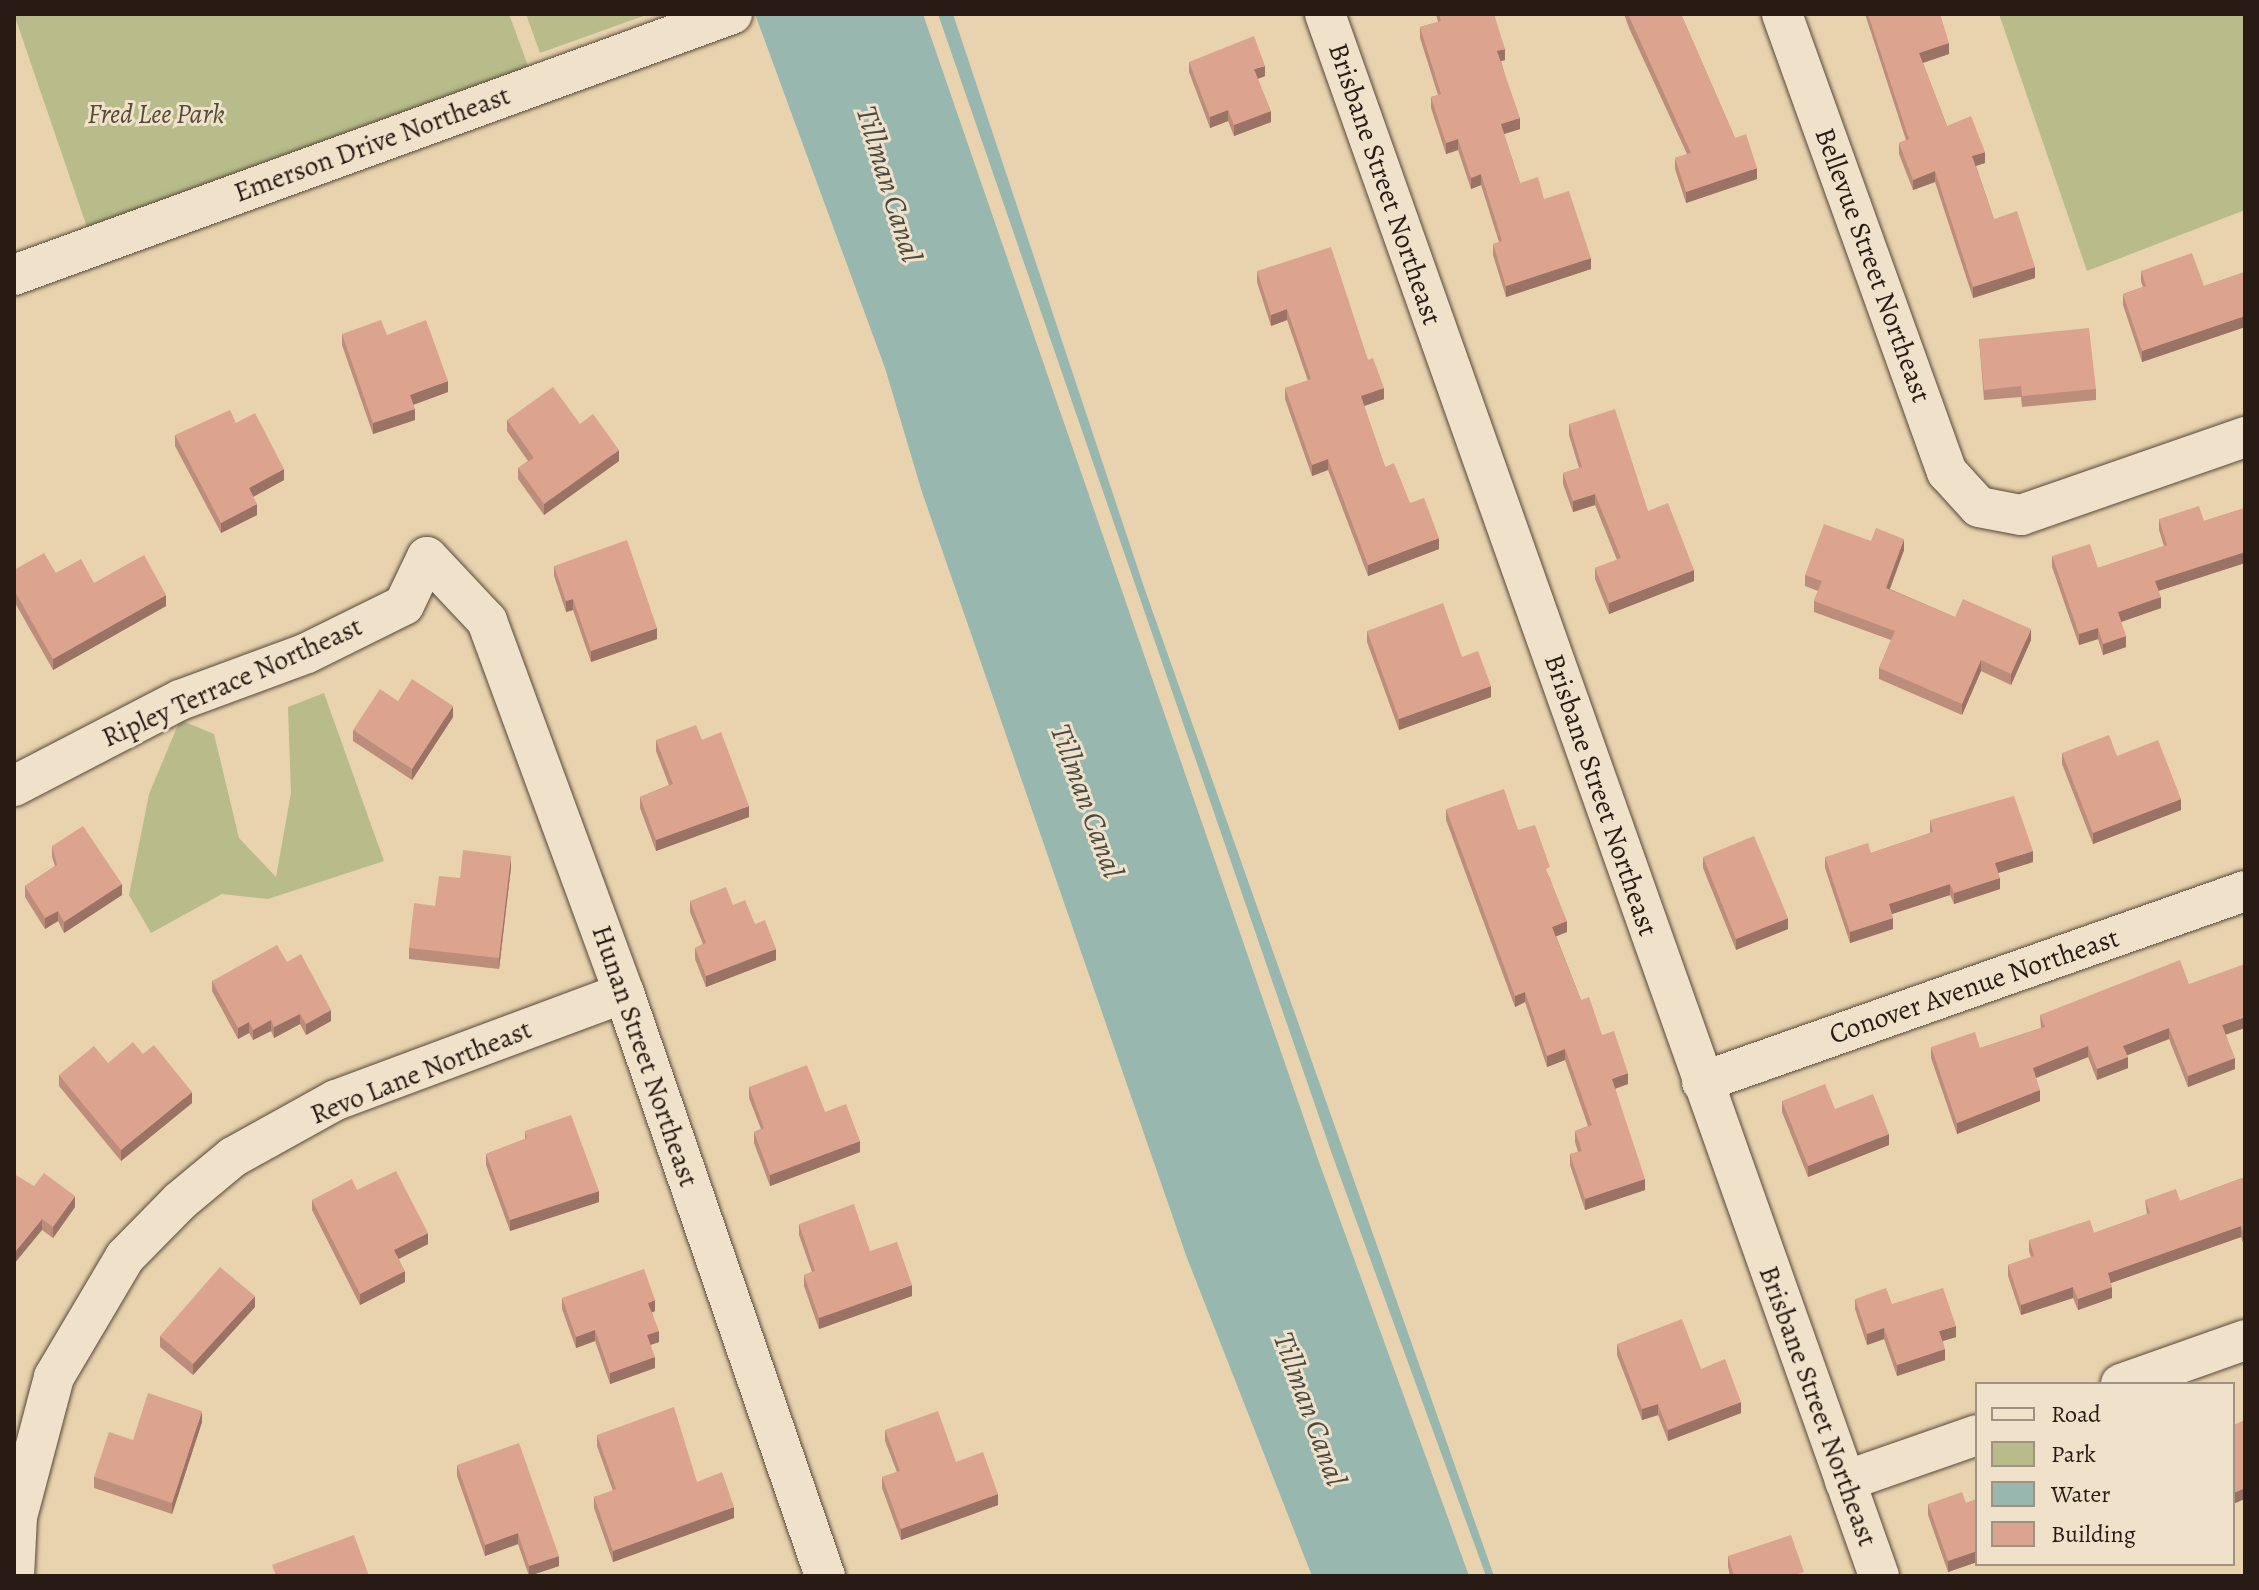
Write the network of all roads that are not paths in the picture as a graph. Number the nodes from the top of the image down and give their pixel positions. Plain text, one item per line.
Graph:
1 (1325, 14) edge
2 (1782, 14) edge
3 (720, 18) edge
4 (14, 275) edge
5 (2245, 437) edge
6 (427, 557) joint
7 (14, 786) edge
8 (2245, 891) edge
9 (624, 993) junction
10 (1702, 1082) junction
11 (2245, 1340) edge
12 (2127, 1382) edge
13 (1975, 1436) edge
14 (1845, 1481) junction
15 (815, 1573) edge
16 (14, 1576) edge
17 (1879, 1576) edge

1 - 10 street, Brisbane Street Northeast
2 - 5 street, Bellevue Street Northeast
3 - 4 street, Emerson Drive Northeast
6 - 7 street, Ripley Terrace Northeast
6 - 9 street, Hunan Street Northeast
8 - 10 street, Conover Avenue Northeast
9 - 15 street, Hunan Street Northeast
9 - 16 street, Revo Lane Northeast
10 - 14 street, Brisbane Street Northeast
11 - 12 street
13 - 14 street
14 - 17 street, Brisbane Street Northeast

